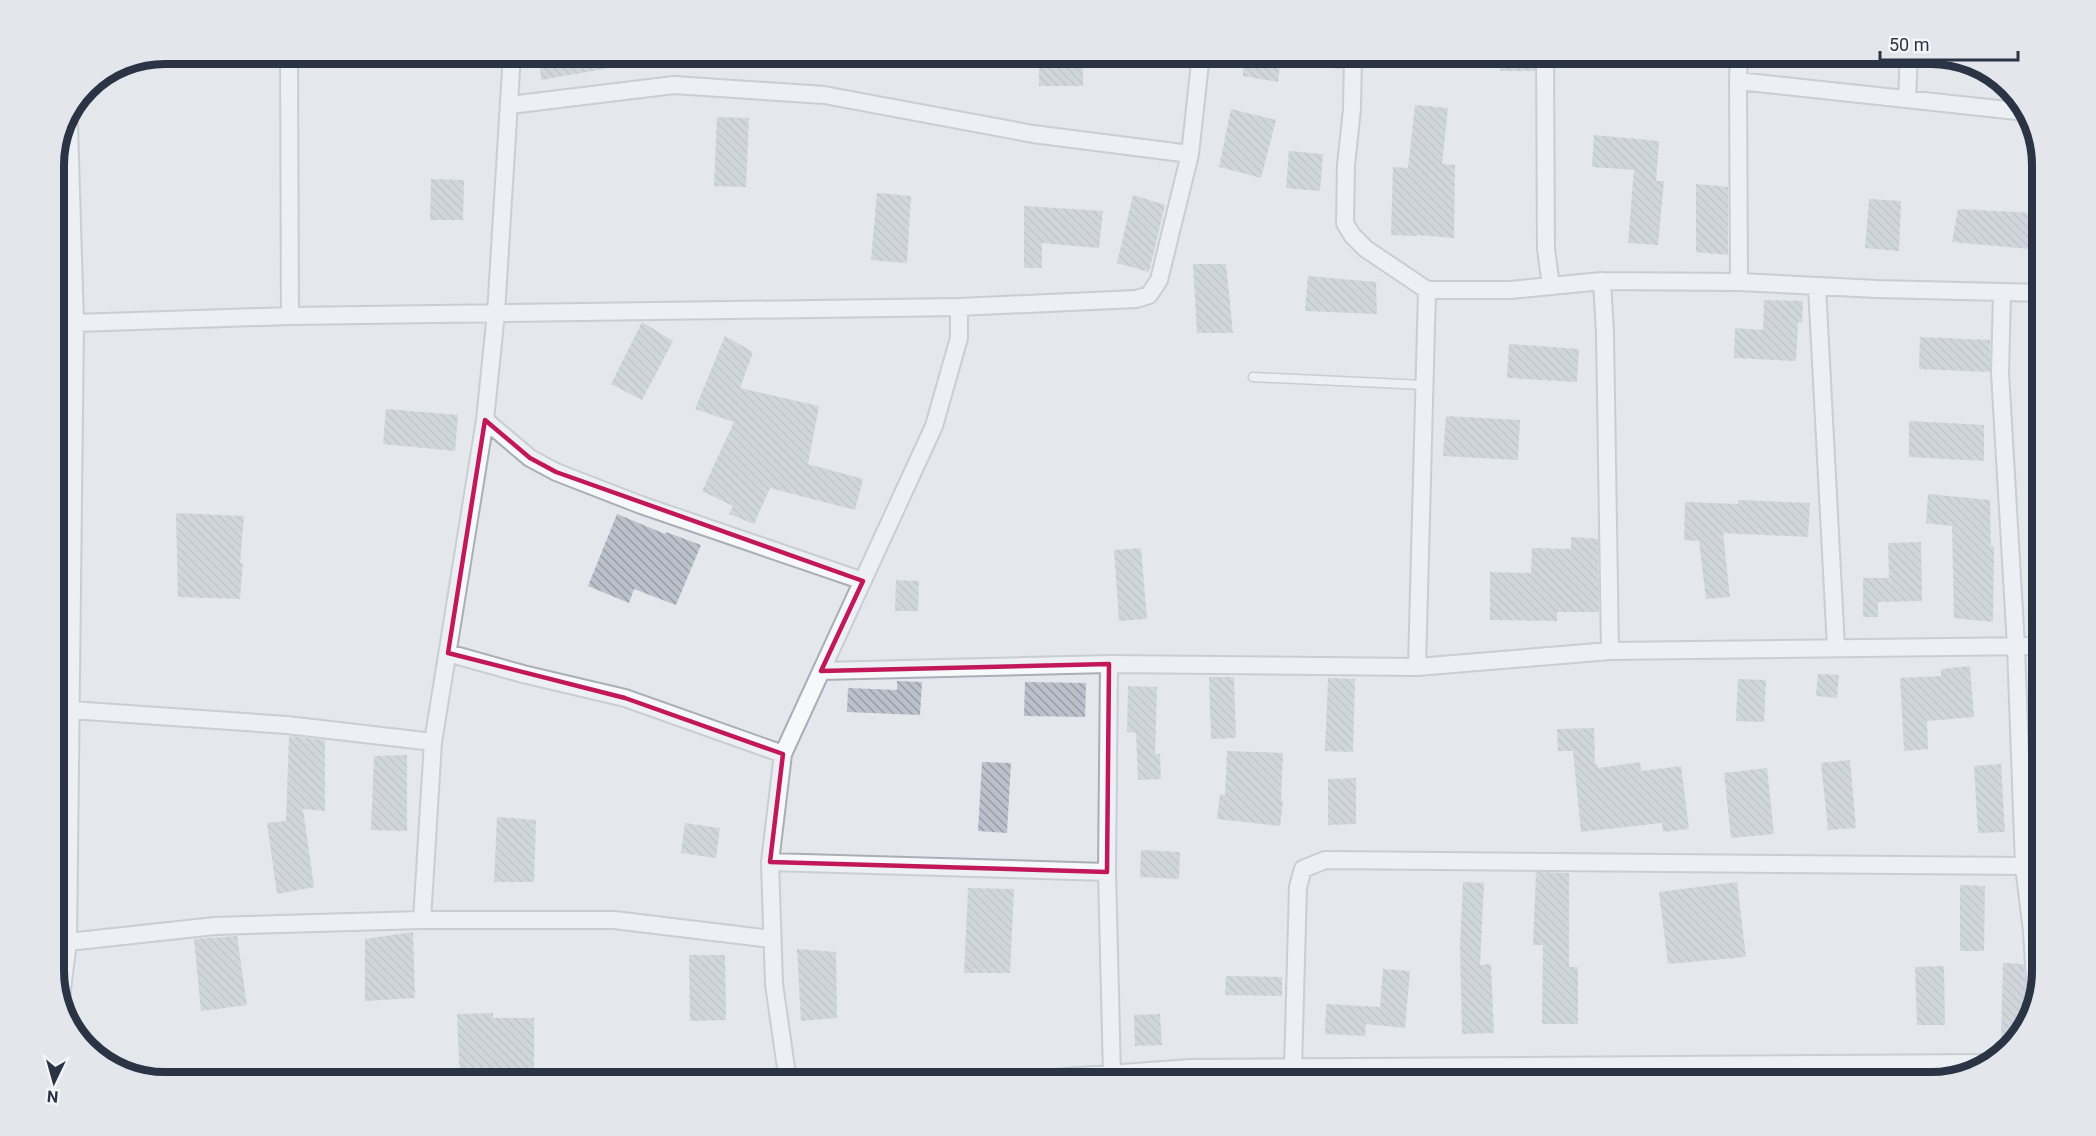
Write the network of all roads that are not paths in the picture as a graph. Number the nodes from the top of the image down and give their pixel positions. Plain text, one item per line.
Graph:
1 (290, 64) edge
2 (512, 64) edge
3 (1200, 64) edge
4 (1353, 64) edge
5 (1545, 64) edge
6 (1738, 64) edge
7 (1909, 64) edge
8 (1737, 81) junction
9 (1907, 99) junction
10 (510, 105) junction
11 (2016, 111) edge
12 (69, 136) edge
13 (1190, 154) junction
14 (1602, 281) junction
15 (1739, 282) junction
16 (1551, 286) junction
17 (1817, 286) junction
18 (1427, 290) junction
19 (2002, 293) junction
20 (2031, 293) edge
21 (959, 307) junction
22 (496, 314) junction
23 (290, 316) junction
24 (75, 323) junction
25 (1253, 377) dead end
26 (1424, 386) junction
27 (485, 420) junction
28 (863, 580) junction
29 (2016, 646) junction
30 (2032, 646) edge
31 (1836, 648) junction
32 (1610, 651) junction
33 (448, 653) junction
34 (1109, 664) junction
35 (1417, 667) junction
36 (821, 671) junction
37 (71, 710) junction
38 (433, 742) junction
39 (783, 754) junction
40 (770, 862) junction
41 (2024, 867) junction
42 (1107, 872) junction
43 (422, 920) junction
44 (2032, 931) edge
45 (771, 939) junction
46 (68, 942) junction
47 (65, 966) edge
48 (1970, 1064) edge
49 (1293, 1068) junction
50 (787, 1072) edge
51 (1112, 1072) edge
52 (1145, 1072) edge
53 (1629, 1072) edge
54 (1741, 1072) edge

1 - 23 street
2 - 10 street
3 - 13 street
4 - 18 street
5 - 16 street
6 - 8 street
7 - 9 street
8 - 9 street
8 - 15 street
9 - 11 street
10 - 13 street
10 - 22 street
12 - 24 street
13 - 21 street
14 - 15 street
14 - 16 street
14 - 32 street
15 - 17 street
16 - 18 street
17 - 19 street
17 - 31 street
18 - 26 street
19 - 20 street
19 - 29 street
21 - 22 street
21 - 28 street
22 - 23 street
22 - 27 street
23 - 24 street
24 - 37 street
25 - 26 lane
26 - 35 street
27 - 28 street
27 - 33 street
28 - 36 street
29 - 30 street
29 - 31 street
29 - 41 street
31 - 32 street
32 - 35 street
33 - 38 street
33 - 39 street
34 - 35 street
34 - 36 street
34 - 42 street
36 - 39 street
37 - 38 street
37 - 46 street
38 - 43 street
39 - 40 street
40 - 42 street
40 - 45 street
41 - 44 street
41 - 49 street
42 - 51 street
43 - 45 street
43 - 46 street
45 - 50 street
46 - 47 street
48 - 54 street
49 - 52 street
49 - 53 street

